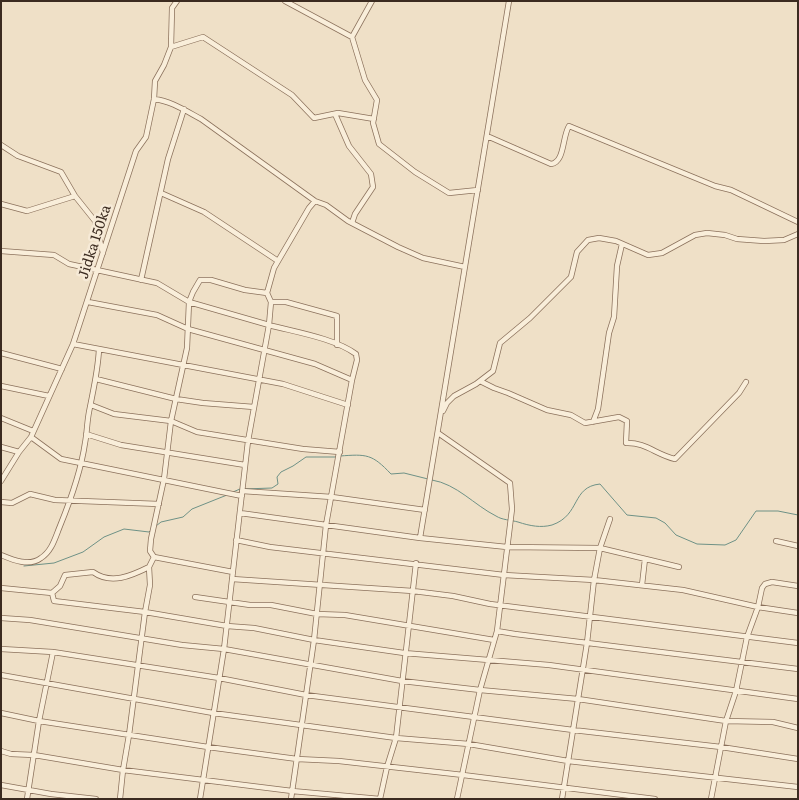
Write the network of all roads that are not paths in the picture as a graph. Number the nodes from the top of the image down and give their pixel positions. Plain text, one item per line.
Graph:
1 (177, 1) edge
2 (284, 1) edge
3 (372, 1) edge
4 (509, 1) edge
5 (352, 37) junction
6 (171, 47) junction
7 (154, 99) junction
8 (184, 109) junction
9 (335, 114) junction
10 (374, 119) junction
11 (487, 136) junction
12 (1, 145) edge
13 (478, 190) junction
14 (161, 193) junction
15 (75, 196) junction
16 (316, 202) junction
17 (1, 204) edge
18 (798, 222) edge
19 (352, 223) junction
20 (798, 234) edge
21 (622, 244) junction
22 (1, 251) edge
23 (103, 254) junction
24 (278, 261) junction
25 (465, 267) junction
26 (98, 272) junction
27 (141, 280) junction
28 (267, 292) junction
29 (88, 302) junction
30 (189, 302) junction
31 (271, 302) junction
32 (270, 325) junction
33 (188, 329) junction
34 (73, 344) junction
35 (337, 345) junction
36 (99, 349) junction
37 (264, 350) junction
38 (1, 352) edge
39 (184, 364) junction
40 (62, 369) junction
41 (96, 379) junction
42 (259, 380) junction
43 (352, 380) junction
44 (480, 381) junction
45 (746, 382) dead end
46 (1, 386) edge
47 (50, 396) junction
48 (176, 399) junction
49 (91, 405) junction
50 (348, 405) junction
51 (254, 407) junction
52 (440, 416) junction
53 (1, 418) edge
54 (171, 421) junction
55 (593, 422) junction
56 (33, 431) junction
57 (86, 434) junction
58 (438, 434) junction
59 (30, 437) junction
60 (248, 441) junction
61 (1, 447) edge
62 (19, 452) junction
63 (167, 452) junction
64 (340, 452) junction
65 (80, 464) junction
66 (245, 465) junction
67 (3, 475) edge
68 (164, 479) junction
69 (1, 481) edge
70 (242, 494) junction
71 (332, 498) junction
72 (70, 500) junction
73 (1, 502) edge
74 (159, 504) junction
75 (425, 510) junction
76 (240, 514) junction
77 (610, 519) dead end
78 (326, 525) junction
79 (420, 538) junction
80 (236, 540) junction
81 (776, 542) dead end
82 (798, 546) edge
83 (507, 547) junction
84 (600, 548) junction
85 (322, 554) junction
86 (1, 555) edge
87 (154, 557) junction
88 (645, 559) junction
89 (416, 563) junction
90 (149, 567) junction
91 (679, 567) dead end
92 (233, 572) junction
93 (504, 575) junction
94 (232, 579) junction
95 (594, 580) junction
96 (642, 585) junction
97 (320, 586) junction
98 (798, 586) edge
99 (1, 588) edge
100 (413, 591) junction
101 (52, 593) junction
102 (195, 596) dead end
103 (230, 602) junction
104 (500, 605) junction
105 (758, 607) junction
106 (145, 612) junction
107 (798, 613) edge
108 (317, 614) junction
109 (590, 616) junction
110 (1, 618) edge
111 (227, 626) junction
112 (409, 626) junction
113 (496, 631) junction
114 (747, 637) junction
115 (141, 638) junction
116 (314, 640) junction
117 (494, 640) junction
118 (587, 643) junction
119 (798, 643) edge
120 (1, 649) edge
121 (224, 649) junction
122 (53, 652) junction
123 (404, 653) junction
124 (489, 661) junction
125 (742, 663) junction
126 (138, 665) junction
127 (310, 666) junction
128 (582, 669) junction
129 (798, 669) edge
130 (1, 675) edge
131 (219, 678) junction
132 (402, 681) junction
133 (46, 682) junction
134 (480, 690) junction
135 (736, 691) junction
136 (306, 695) junction
137 (133, 699) junction
138 (578, 699) junction
139 (798, 700) edge
140 (400, 706) junction
141 (1, 713) edge
142 (213, 713) junction
143 (474, 716) junction
144 (38, 721) junction
145 (726, 721) junction
146 (303, 725) junction
147 (798, 728) edge
148 (573, 730) junction
149 (129, 735) junction
150 (396, 738) junction
151 (469, 744) junction
152 (208, 747) junction
153 (721, 747) junction
154 (1, 751) edge
155 (34, 755) junction
156 (297, 759) junction
157 (798, 759) edge
158 (568, 761) junction
159 (387, 767) junction
160 (123, 770) junction
161 (463, 775) junction
162 (715, 777) junction
163 (203, 779) junction
164 (1, 785) edge
165 (798, 787) edge
166 (564, 788) junction
167 (29, 791) junction
168 (292, 791) junction
169 (27, 799) edge
170 (96, 799) edge
171 (120, 799) edge
172 (200, 799) edge
173 (291, 799) edge
174 (380, 799) edge
175 (457, 799) edge
176 (562, 799) edge
177 (654, 799) edge
178 (711, 799) edge

1 - 6 street, Jidka 150ka
2 - 5 street
3 - 5 street
4 - 11 street
5 - 10 street
6 - 7 street, Jidka 150ka
6 - 9 street
7 - 8 street
7 - 23 street, Jidka 150ka
8 - 14 street
8 - 16 street
9 - 10 street
9 - 19 street
10 - 13 street
11 - 13 street
11 - 18 street
12 - 15 street
13 - 25 street
14 - 24 street
14 - 27 street
15 - 17 street
15 - 23 street
16 - 19 street
16 - 24 street
19 - 25 street
20 - 21 street
21 - 44 street
21 - 55 street
22 - 26 street
23 - 26 street, Jidka 150ka
24 - 28 street
25 - 52 street
26 - 27 street
26 - 29 street, Jidka 150ka
27 - 30 street
28 - 30 street
28 - 31 street
29 - 33 street
29 - 34 street, Jidka 150ka
30 - 32 street
30 - 33 street
31 - 32 street
31 - 35 street
32 - 35 street
32 - 37 street
33 - 37 street
33 - 39 street
34 - 36 street
34 - 40 street, Jidka 150ka
35 - 43 street
36 - 39 street
36 - 41 street
37 - 42 street
37 - 43 street
38 - 40 street
39 - 42 street
39 - 48 street
40 - 47 street, Jidka 150ka
41 - 48 street
41 - 49 street
42 - 50 street
42 - 51 street
43 - 50 street
44 - 52 street
44 - 55 street
45 - 55 street
46 - 47 street
47 - 56 street, Jidka 150ka
48 - 51 street
48 - 54 street
49 - 54 street
49 - 57 street
50 - 64 street
51 - 60 street
52 - 58 street
53 - 56 street
54 - 60 street
54 - 63 street
56 - 59 street, Jidka 150ka
57 - 63 street
57 - 65 street
58 - 75 street
58 - 83 street
59 - 62 street, Jidka 150ka
59 - 65 street
60 - 64 street
60 - 66 street
61 - 62 street
62 - 67 street, Jidka 150ka
63 - 66 street
63 - 68 street
64 - 71 street
65 - 68 street
65 - 72 street
66 - 70 street
67 - 69 street, Jidka 150ka
68 - 70 street
68 - 74 street
70 - 71 street
70 - 76 street
71 - 75 street
71 - 78 street
72 - 73 street
72 - 74 street
72 - 86 street
74 - 87 street
75 - 79 street
76 - 78 street
76 - 80 street
77 - 84 street
78 - 79 street
78 - 85 street
79 - 83 street
80 - 85 street
80 - 92 street
81 - 82 street
83 - 84 street
83 - 93 street
84 - 88 street
84 - 95 street
85 - 89 street
85 - 97 street
87 - 90 street
87 - 92 street
88 - 91 street
88 - 96 street
89 - 93 street
89 - 100 street
90 - 101 street
90 - 106 street
92 - 94 street
93 - 95 street
93 - 104 street
94 - 97 street
94 - 103 street
95 - 96 street
95 - 109 street
96 - 105 street
97 - 100 street
97 - 108 street
98 - 105 street
99 - 101 street
100 - 104 street
100 - 112 street
101 - 106 street
102 - 103 street
103 - 108 street
103 - 111 street
104 - 109 street
104 - 113 street
105 - 107 street
105 - 114 street
106 - 111 street
106 - 115 street
108 - 112 street
108 - 116 street
109 - 114 street
109 - 118 street
110 - 115 street
111 - 116 street
111 - 121 street
112 - 117 street
112 - 123 street
113 - 117 street
113 - 118 street
114 - 119 street
114 - 125 street
115 - 121 street
115 - 126 street
116 - 123 street
116 - 127 street
117 - 124 street
118 - 125 street
118 - 128 street
120 - 122 street
121 - 127 street
121 - 131 street
122 - 126 street
122 - 133 street
123 - 124 street
123 - 132 street
124 - 128 street
124 - 134 street
125 - 129 street
125 - 135 street
126 - 131 street
126 - 137 street
127 - 132 street
127 - 136 street
128 - 135 street
128 - 138 street
130 - 133 street
131 - 136 street
131 - 142 street
132 - 134 street
132 - 140 street
133 - 137 street
133 - 144 street
134 - 138 street
134 - 143 street
135 - 139 street
135 - 145 street
136 - 140 street
136 - 146 street
137 - 142 street
137 - 149 street
138 - 145 street
138 - 148 street
140 - 143 street
140 - 150 street
141 - 144 street
142 - 146 street
142 - 152 street
143 - 148 street
143 - 151 street
144 - 149 street
144 - 155 street
145 - 147 street
145 - 153 street
146 - 150 street
146 - 156 street
148 - 153 street
148 - 158 street
149 - 152 street
149 - 160 street
150 - 151 street
150 - 159 street
151 - 158 street
151 - 161 street
152 - 156 street
152 - 163 street
153 - 157 street
153 - 162 street
154 - 155 street
155 - 160 street
155 - 167 street
156 - 159 street
156 - 168 street
158 - 162 street
158 - 166 street
159 - 161 street
159 - 174 street
160 - 163 street
160 - 171 street
161 - 166 street
161 - 175 street
162 - 165 street
162 - 178 street
163 - 168 street
163 - 172 street
164 - 167 street
166 - 176 street
166 - 177 street
167 - 169 street
167 - 170 street
168 - 173 street
168 - 174 street

